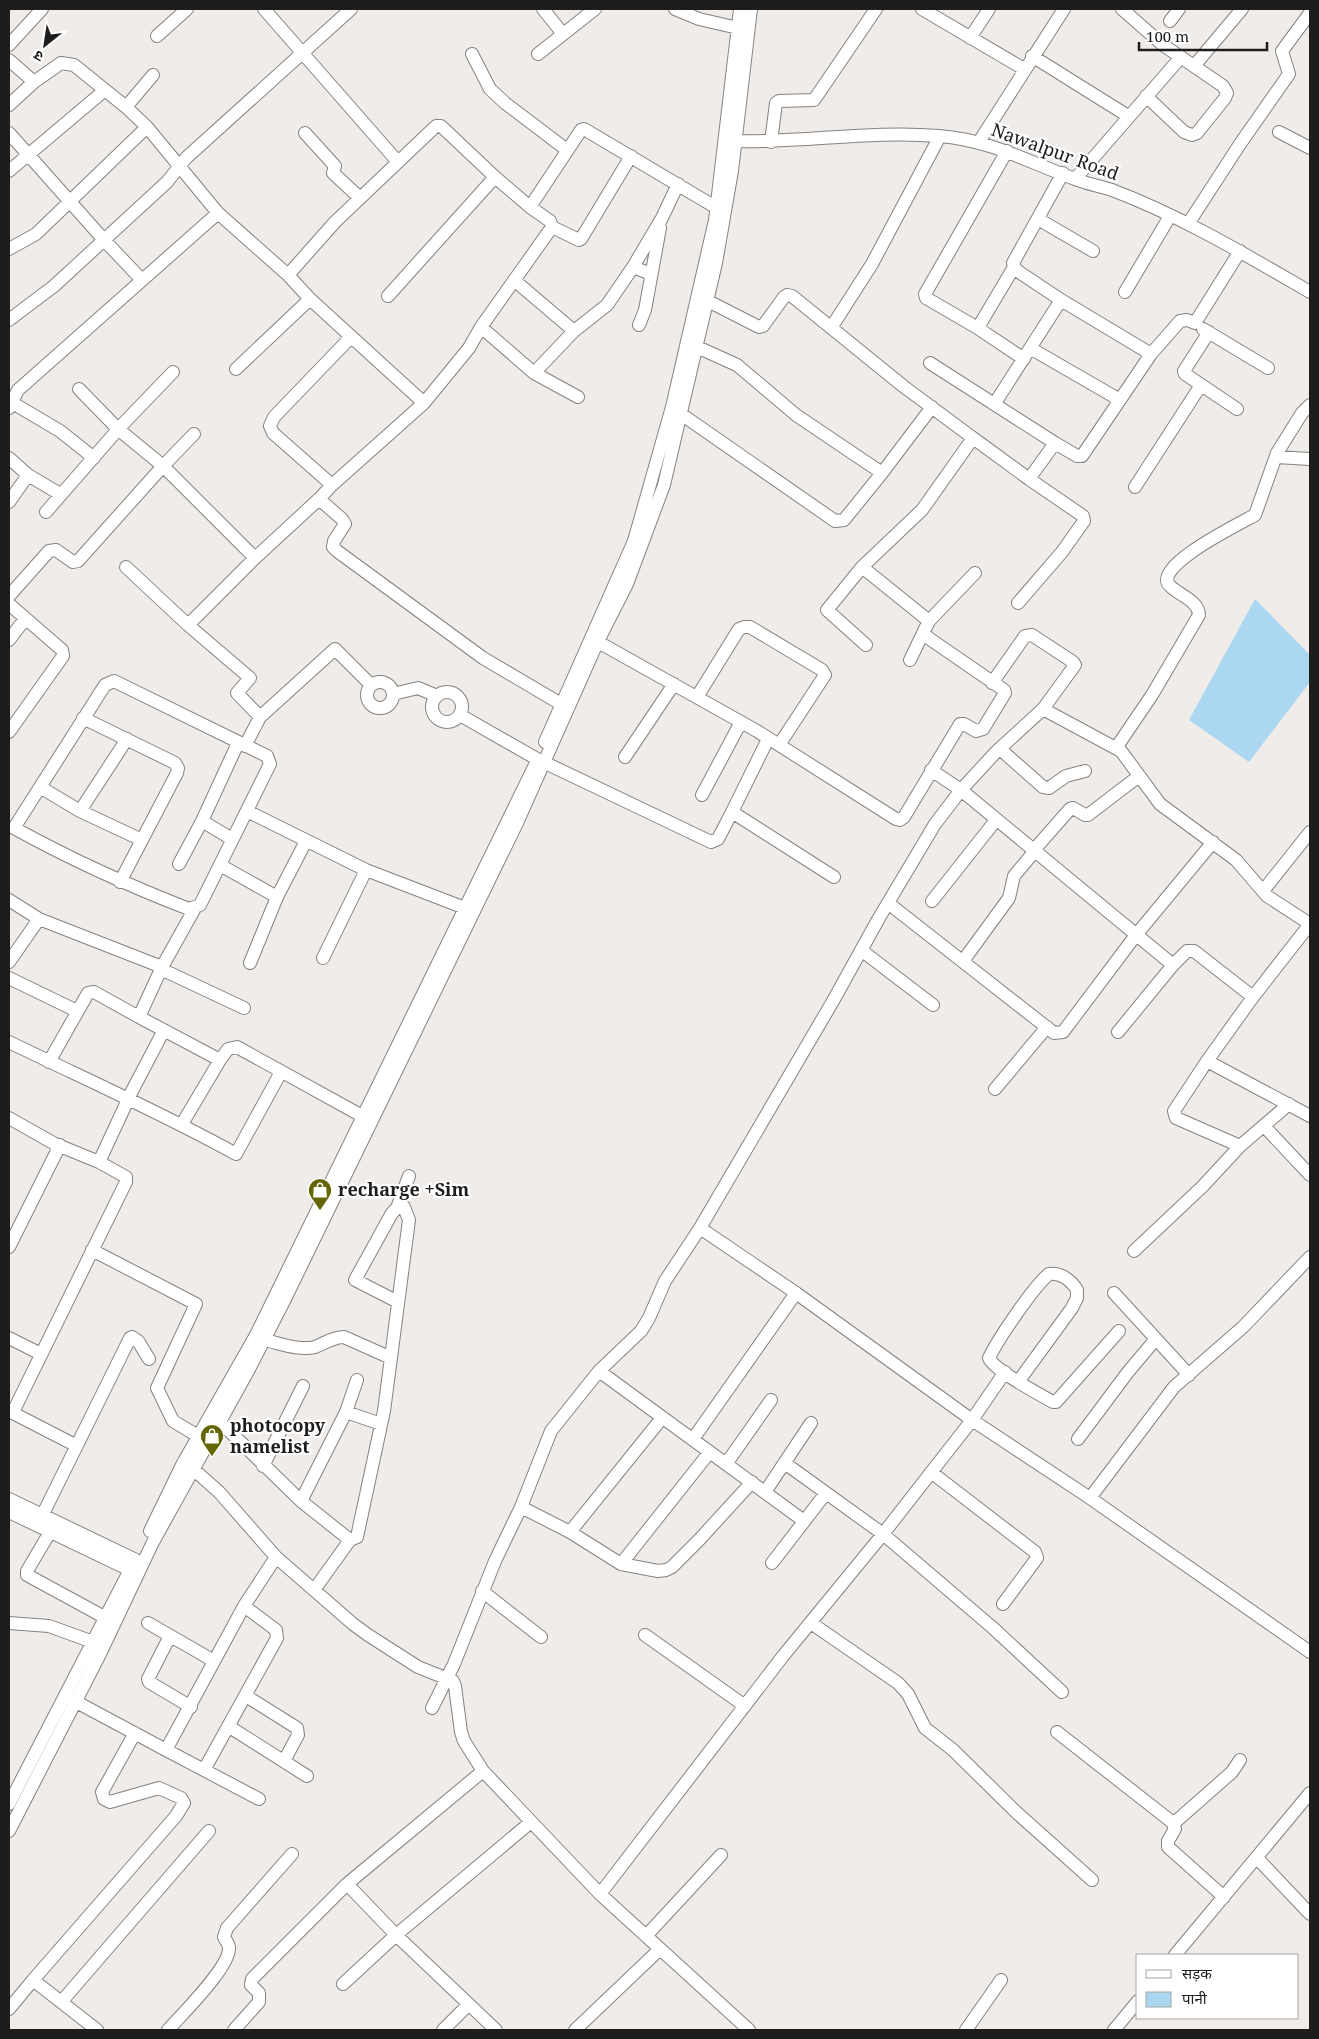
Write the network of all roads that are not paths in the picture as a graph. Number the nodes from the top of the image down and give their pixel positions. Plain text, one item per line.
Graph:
1 (42, 9) edge
2 (187, 9) edge
3 (351, 9) edge
4 (543, 9) edge
5 (596, 9) edge
6 (676, 9) edge
7 (740, 9) edge
8 (751, 9) edge
9 (876, 9) edge
10 (922, 9) edge
11 (988, 9) edge
12 (1064, 9) edge
13 (1122, 9) edge
14 (1179, 9) edge
15 (1242, 9) edge
16 (268, 10) edge
17 (1310, 13) edge
18 (1170, 21) dead end
19 (738, 28) junction
20 (563, 34) junction
21 (157, 36) dead end
22 (970, 38) junction
23 (9, 45) edge
24 (303, 52) junction
25 (472, 54) dead end
26 (538, 54) dead end
27 (1032, 56) junction
28 (1181, 57) junction
29 (9, 60) edge
30 (1194, 66) junction
31 (1024, 69) junction
32 (153, 75) dead end
33 (34, 82) junction
34 (106, 90) junction
35 (1146, 96) junction
36 (9, 105) edge
37 (126, 107) junction
38 (1128, 116) junction
39 (148, 127) junction
40 (1279, 132) dead end
41 (9, 133) edge
42 (305, 133) dead end
43 (940, 136) junction
44 (735, 141) junction
45 (771, 142) junction
46 (979, 142) junction
47 (1310, 148) edge
48 (567, 150) junction
49 (1008, 150) junction
50 (28, 154) junction
51 (631, 156) junction
52 (398, 162) junction
53 (178, 167) junction
54 (9, 172) edge
55 (1063, 173) junction
56 (495, 177) junction
57 (1074, 179) junction
58 (678, 184) junction
59 (360, 198) junction
60 (71, 202) junction
61 (530, 207) junction
62 (717, 208) junction
63 (218, 213) junction
64 (1170, 216) junction
65 (662, 218) junction
66 (1038, 219) junction
67 (1188, 224) junction
68 (552, 227) junction
69 (104, 240) junction
70 (9, 249) edge
71 (1093, 251) dead end
72 (1240, 251) junction
73 (633, 267) junction
74 (1014, 267) junction
75 (651, 274) junction
76 (288, 275) junction
77 (142, 280) junction
78 (514, 280) junction
79 (1125, 292) dead end
80 (1310, 292) edge
81 (388, 296) dead end
82 (310, 299) junction
83 (1061, 300) junction
84 (708, 301) junction
85 (9, 320) edge
86 (1195, 323) junction
87 (639, 325) dead end
88 (481, 327) junction
89 (976, 327) junction
90 (831, 328) junction
91 (574, 331) junction
92 (1209, 332) junction
93 (351, 337) junction
94 (697, 347) junction
95 (1027, 353) junction
96 (1151, 354) junction
97 (930, 363) dead end
98 (1268, 368) dead end
99 (236, 369) dead end
100 (173, 372) dead end
101 (534, 373) junction
102 (1200, 384) junction
103 (79, 390) dead end
104 (578, 397) dead end
105 (1120, 400) junction
106 (424, 403) junction
107 (995, 403) junction
108 (10, 405) edge
109 (1310, 405) edge
110 (932, 407) junction
111 (1237, 409) dead end
112 (681, 414) junction
113 (118, 429) junction
114 (194, 434) dead end
115 (973, 438) junction
116 (1055, 443) junction
117 (1276, 457) junction
118 (9, 458) edge
119 (94, 458) junction
120 (1310, 459) edge
121 (162, 466) junction
122 (882, 473) junction
123 (28, 475) junction
124 (1029, 479) junction
125 (332, 485) junction
126 (1135, 487) dead end
127 (60, 494) junction
128 (319, 499) junction
129 (9, 502) edge
130 (46, 512) dead end
131 (255, 558) junction
132 (126, 567) dead end
133 (862, 567) junction
134 (975, 573) dead end
135 (9, 596) edge
136 (1018, 603) dead end
137 (9, 604) edge
138 (25, 619) junction
139 (188, 625) junction
140 (927, 626) junction
141 (594, 639) junction
142 (9, 640) edge
143 (866, 645) dead end
144 (910, 660) dead end
145 (992, 682) junction
146 (674, 684) junction
147 (371, 685) junction
148 (393, 694) junction
149 (437, 696) junction
150 (696, 697) junction
151 (561, 704) junction
152 (1042, 709) junction
153 (460, 715) junction
154 (260, 717) junction
155 (84, 718) junction
156 (741, 722) junction
157 (9, 732) edge
158 (127, 739) junction
159 (774, 742) junction
160 (241, 744) junction
161 (1116, 748) junction
162 (1000, 749) junction
163 (625, 758) dead end
164 (541, 761) junction
165 (931, 770) junction
166 (1085, 771) dead end
167 (1139, 776) junction
168 (40, 787) junction
169 (961, 790) junction
170 (702, 795) dead end
171 (80, 810) junction
172 (247, 811) junction
173 (732, 812) junction
174 (996, 820) junction
175 (202, 821) junction
176 (11, 826) edge
177 (1310, 832) edge
178 (232, 839) junction
179 (142, 840) junction
180 (306, 841) junction
181 (1213, 842) junction
182 (1033, 851) junction
183 (179, 864) dead end
184 (220, 865) junction
185 (366, 870) junction
186 (834, 877) dead end
187 (120, 882) junction
188 (1263, 891) junction
189 (277, 896) junction
190 (9, 900) edge
191 (932, 901) dead end
192 (888, 903) junction
193 (195, 908) junction
194 (465, 908) junction
195 (39, 918) junction
196 (1310, 924) edge
197 (1136, 935) junction
198 (861, 950) junction
199 (323, 958) dead end
200 (963, 961) junction
201 (9, 962) edge
202 (250, 963) dead end
203 (1173, 965) junction
204 (162, 968) junction
205 (9, 978) edge
206 (1253, 997) junction
207 (933, 1005) dead end
208 (244, 1008) dead end
209 (77, 1011) junction
210 (139, 1017) junction
211 (1047, 1027) junction
212 (164, 1030) junction
213 (1118, 1032) dead end
214 (9, 1042) edge
215 (220, 1060) junction
216 (49, 1062) junction
217 (1207, 1062) junction
218 (281, 1072) junction
219 (995, 1088) dead end
220 (128, 1100) junction
221 (1289, 1104) junction
222 (1310, 1116) edge
223 (364, 1117) junction
224 (9, 1119) edge
225 (182, 1124) junction
226 (1264, 1126) junction
227 (60, 1145) junction
228 (1240, 1146) junction
229 (99, 1162) junction
230 (1310, 1175) edge
231 (409, 1176) dead end
232 (397, 1208) junction
233 (700, 1228) junction
234 (9, 1247) edge
235 (92, 1250) junction
236 (1134, 1251) dead end
237 (1310, 1257) edge
238 (796, 1293) junction
239 (1114, 1293) dead end
240 (398, 1302) junction
241 (1119, 1331) dead end
242 (9, 1338) edge
243 (264, 1340) junction
244 (1155, 1340) junction
245 (41, 1354) junction
246 (391, 1358) junction
247 (149, 1359) dead end
248 (600, 1371) junction
249 (1005, 1372) junction
250 (1189, 1375) junction
251 (357, 1380) dead end
252 (1018, 1382) junction
253 (303, 1386) dead end
254 (771, 1400) dead end
255 (11, 1412) edge
256 (346, 1412) junction
257 (662, 1418) junction
258 (972, 1420) junction
259 (220, 1422) junction
260 (811, 1423) dead end
261 (381, 1424) junction
262 (198, 1436) junction
263 (1078, 1438) dead end
264 (693, 1440) junction
265 (75, 1445) junction
266 (709, 1453) junction
267 (726, 1464) junction
268 (786, 1464) junction
269 (263, 1466) junction
270 (193, 1469) junction
271 (931, 1472) junction
272 (752, 1482) junction
273 (765, 1492) junction
274 (826, 1493) junction
275 (1090, 1498) junction
276 (9, 1499) edge
277 (301, 1500) junction
278 (521, 1506) junction
279 (9, 1512) edge
280 (42, 1516) junction
281 (804, 1522) junction
282 (50, 1532) junction
283 (570, 1532) junction
284 (883, 1534) junction
285 (350, 1540) junction
286 (276, 1557) junction
287 (621, 1564) junction
288 (772, 1564) dead end
289 (133, 1565) junction
290 (314, 1590) junction
291 (482, 1591) junction
292 (1003, 1604) dead end
293 (244, 1606) junction
294 (106, 1618) junction
295 (811, 1622) junction
296 (9, 1623) edge
297 (148, 1623) dead end
298 (645, 1635) dead end
299 (170, 1636) junction
300 (542, 1637) dead end
301 (93, 1642) junction
302 (1310, 1652) edge
303 (214, 1661) junction
304 (447, 1678) junction
305 (1062, 1692) dead end
306 (246, 1696) junction
307 (71, 1699) junction
308 (744, 1706) junction
309 (191, 1707) junction
310 (432, 1708) dead end
311 (228, 1726) junction
312 (1057, 1732) dead end
313 (135, 1733) junction
314 (166, 1750) junction
315 (1240, 1760) dead end
316 (284, 1761) junction
317 (204, 1770) junction
318 (483, 1771) junction
319 (307, 1776) dead end
320 (1310, 1793) edge
321 (259, 1799) dead end
322 (9, 1804) edge
323 (531, 1822) junction
324 (1173, 1824) junction
325 (9, 1831) edge
326 (209, 1831) dead end
327 (292, 1854) dead end
328 (721, 1855) dead end
329 (1257, 1858) junction
330 (1092, 1880) dead end
331 (347, 1884) junction
332 (600, 1894) junction
333 (1224, 1897) junction
334 (1310, 1914) edge
335 (396, 1935) junction
336 (646, 1936) junction
337 (660, 1949) junction
338 (1176, 1954) edge
339 (33, 1980) junction
340 (1001, 1980) dead end
341 (343, 1984) dead end
342 (62, 2001) junction
343 (1136, 2003) edge
344 (468, 2005) junction
345 (9, 2009) edge
346 (97, 2030) edge
347 (168, 2030) edge
348 (234, 2030) edge
349 (443, 2030) edge
350 (496, 2030) edge
351 (575, 2030) edge
352 (749, 2030) edge
353 (966, 2030) edge
354 (1114, 2030) edge

1 - 23 street
2 - 21 street
3 - 24 street
4 - 20 street
5 - 20 street
6 - 19 street
7 - 19 street
8 - 44 street
9 - 45 street
10 - 22 street
11 - 22 street
12 - 27 street
13 - 28 street
14 - 18 street
15 - 30 street
16 - 24 street
17 - 67 street
19 - 62 street
20 - 26 street
22 - 31 street
24 - 52 street
24 - 53 street
25 - 48 street
27 - 31 street
27 - 38 street
28 - 30 street
28 - 35 street
29 - 33 street
30 - 35 street
31 - 46 street
32 - 37 street
33 - 34 street
33 - 36 street
34 - 37 street
34 - 50 street
35 - 38 street
37 - 39 street
38 - 57 street
39 - 53 street
39 - 60 street
40 - 47 street
41 - 50 street
42 - 59 street
43 - 45 street, Nawalpur Road
43 - 46 street, Nawalpur Road
43 - 90 street
44 - 45 street, Nawalpur Road
44 - 84 street
46 - 49 street, Nawalpur Road
48 - 51 street
48 - 61 street
49 - 55 street, Nawalpur Road
49 - 89 street
50 - 54 street
50 - 60 street
51 - 58 street
51 - 68 street
52 - 56 street
52 - 59 street
53 - 63 street
53 - 69 street
55 - 57 street, Nawalpur Road
55 - 66 street
56 - 61 street
56 - 81 street
57 - 64 street, Nawalpur Road
58 - 62 street
58 - 65 street
59 - 76 street
60 - 69 street
60 - 70 street
61 - 68 street
62 - 141 street
63 - 76 street
63 - 77 street
64 - 67 street, Nawalpur Road
64 - 79 street
65 - 73 street
65 - 75 street
66 - 71 street
66 - 74 street
67 - 72 street, Nawalpur Road
68 - 78 street
69 - 77 street
69 - 85 street
72 - 80 street, Nawalpur Road
72 - 86 street
73 - 75 street
73 - 91 street
74 - 83 street
74 - 89 street
75 - 87 street
76 - 82 street
77 - 108 street
78 - 88 street
78 - 91 street
82 - 93 street
82 - 99 street
83 - 95 street
83 - 96 street
84 - 90 street
84 - 94 street
86 - 92 street
86 - 96 street
88 - 101 street
88 - 106 street
89 - 95 street
90 - 110 street
91 - 101 street
92 - 98 street
92 - 102 street
93 - 106 street
93 - 125 street
94 - 112 street
94 - 122 street
95 - 105 street
95 - 107 street
96 - 105 street
97 - 107 street
100 - 113 street
101 - 104 street
102 - 111 street
102 - 126 street
103 - 113 street
105 - 116 street
106 - 125 street
107 - 116 street
108 - 119 street
109 - 117 street
110 - 115 street
110 - 122 street
112 - 122 street
112 - 141 street
113 - 119 street
113 - 121 street
114 - 121 street
115 - 124 street
115 - 133 street
116 - 124 street
117 - 120 street
117 - 161 street
118 - 123 street
119 - 127 street
121 - 131 street
121 - 135 street
123 - 127 street
123 - 129 street
124 - 136 street
125 - 128 street
127 - 130 street
128 - 131 street
128 - 151 street
131 - 139 street
132 - 139 street
133 - 140 street
133 - 143 street
134 - 140 street
137 - 138 street
138 - 142 street
138 - 157 street
139 - 154 street
140 - 144 street
140 - 145 street
141 - 146 street
141 - 151 street
141 - 164 street
145 - 152 street
145 - 165 street
146 - 150 street
146 - 163 street
147 - 148 street
147 - 148 street
147 - 154 street
148 - 149 street
149 - 153 street
149 - 153 street
150 - 156 street
150 - 159 street
151 - 164 street
152 - 161 street
152 - 162 street
153 - 164 street
154 - 160 street
155 - 158 street
155 - 160 street
155 - 168 street
156 - 159 street
156 - 170 street
158 - 171 street
158 - 179 street
159 - 165 street
159 - 173 street
160 - 172 street
160 - 175 street
161 - 167 street
162 - 166 street
162 - 169 street
164 - 173 street
164 - 194 street
164 - 243 street
165 - 169 street
167 - 181 street
167 - 182 street
168 - 171 street
168 - 176 street
169 - 174 street
169 - 192 street
171 - 179 street
172 - 178 street
172 - 180 street
173 - 186 street
174 - 182 street
174 - 191 street
175 - 178 street
175 - 183 street
176 - 187 street
177 - 188 street
178 - 184 street
179 - 187 street
180 - 185 street
180 - 189 street
181 - 188 street
181 - 197 street
182 - 197 street
182 - 200 street
184 - 189 street
184 - 193 street
185 - 194 street
185 - 199 street
187 - 193 street
188 - 196 street
189 - 202 street
190 - 195 street
192 - 198 street
192 - 200 street
193 - 204 street
194 - 223 street
195 - 201 street
195 - 204 street
196 - 206 street
197 - 203 street
197 - 211 street
198 - 207 street
198 - 233 street
200 - 211 street
203 - 206 street
203 - 213 street
204 - 208 street
204 - 210 street
205 - 209 street
206 - 217 street
209 - 210 street
209 - 216 street
210 - 212 street
211 - 219 street
212 - 215 street
212 - 220 street
214 - 216 street
215 - 218 street
215 - 225 street
216 - 220 street
217 - 221 street
217 - 228 street
218 - 223 street
218 - 225 street
220 - 225 street
220 - 229 street
221 - 222 street
221 - 226 street
223 - 262 street
224 - 227 street
226 - 228 street
226 - 230 street
227 - 229 street
227 - 234 street
228 - 236 street
229 - 235 street
231 - 232 street
232 - 240 street
232 - 240 street
233 - 238 street
233 - 248 street
235 - 245 street
235 - 262 street
237 - 250 street
238 - 258 street
238 - 264 street
239 - 244 street
240 - 246 street
241 - 252 street
242 - 245 street
243 - 246 street
243 - 259 street
244 - 250 street
244 - 263 street
245 - 255 street
246 - 261 street
247 - 265 street
248 - 257 street
248 - 278 street
249 - 252 street
249 - 252 street
249 - 258 street
250 - 275 street
251 - 256 street
253 - 269 street
254 - 267 street
255 - 265 street
256 - 261 street
256 - 277 street
257 - 264 street
257 - 283 street
258 - 271 street
258 - 275 street
259 - 269 street
259 - 270 street
260 - 268 street
261 - 285 street
262 - 289 street
264 - 266 street
265 - 280 street
266 - 267 street
266 - 287 street
267 - 272 street
268 - 273 street
268 - 274 street
269 - 277 street
270 - 286 street
270 - 307 street
271 - 284 street
271 - 292 street
272 - 273 street
272 - 287 street
273 - 281 street
274 - 281 street
274 - 284 street
275 - 302 street
276 - 280 street
277 - 285 street
278 - 283 street
278 - 291 street
279 - 282 street
280 - 289 street
281 - 288 street
282 - 289 street
282 - 294 street
283 - 287 street
284 - 295 street
284 - 305 street
285 - 290 street
286 - 290 street
286 - 293 street
289 - 294 street
290 - 304 street
291 - 300 street
291 - 304 street
293 - 303 street
293 - 306 street
294 - 301 street
295 - 308 street
295 - 330 street
296 - 301 street
297 - 299 street
298 - 308 street
299 - 303 street
299 - 309 street
301 - 307 street
303 - 309 street
304 - 310 street
304 - 318 street
306 - 311 street
306 - 316 street
307 - 313 street
307 - 322 street
307 - 325 street
308 - 332 street
309 - 314 street
311 - 316 street
311 - 317 street
312 - 324 street
313 - 314 street
313 - 339 street
314 - 317 street
315 - 324 street
316 - 319 street
317 - 321 street
318 - 323 street
318 - 331 street
320 - 329 street
323 - 332 street
323 - 335 street
324 - 333 street
326 - 342 street
327 - 347 street
328 - 336 street
329 - 333 street
329 - 334 street
331 - 335 street
331 - 348 street
332 - 336 street
333 - 338 street
335 - 341 street
335 - 344 street
336 - 337 street
337 - 351 street
337 - 352 street
339 - 342 street
339 - 345 street
340 - 353 street
342 - 346 street
343 - 354 street
344 - 349 street
344 - 350 street

